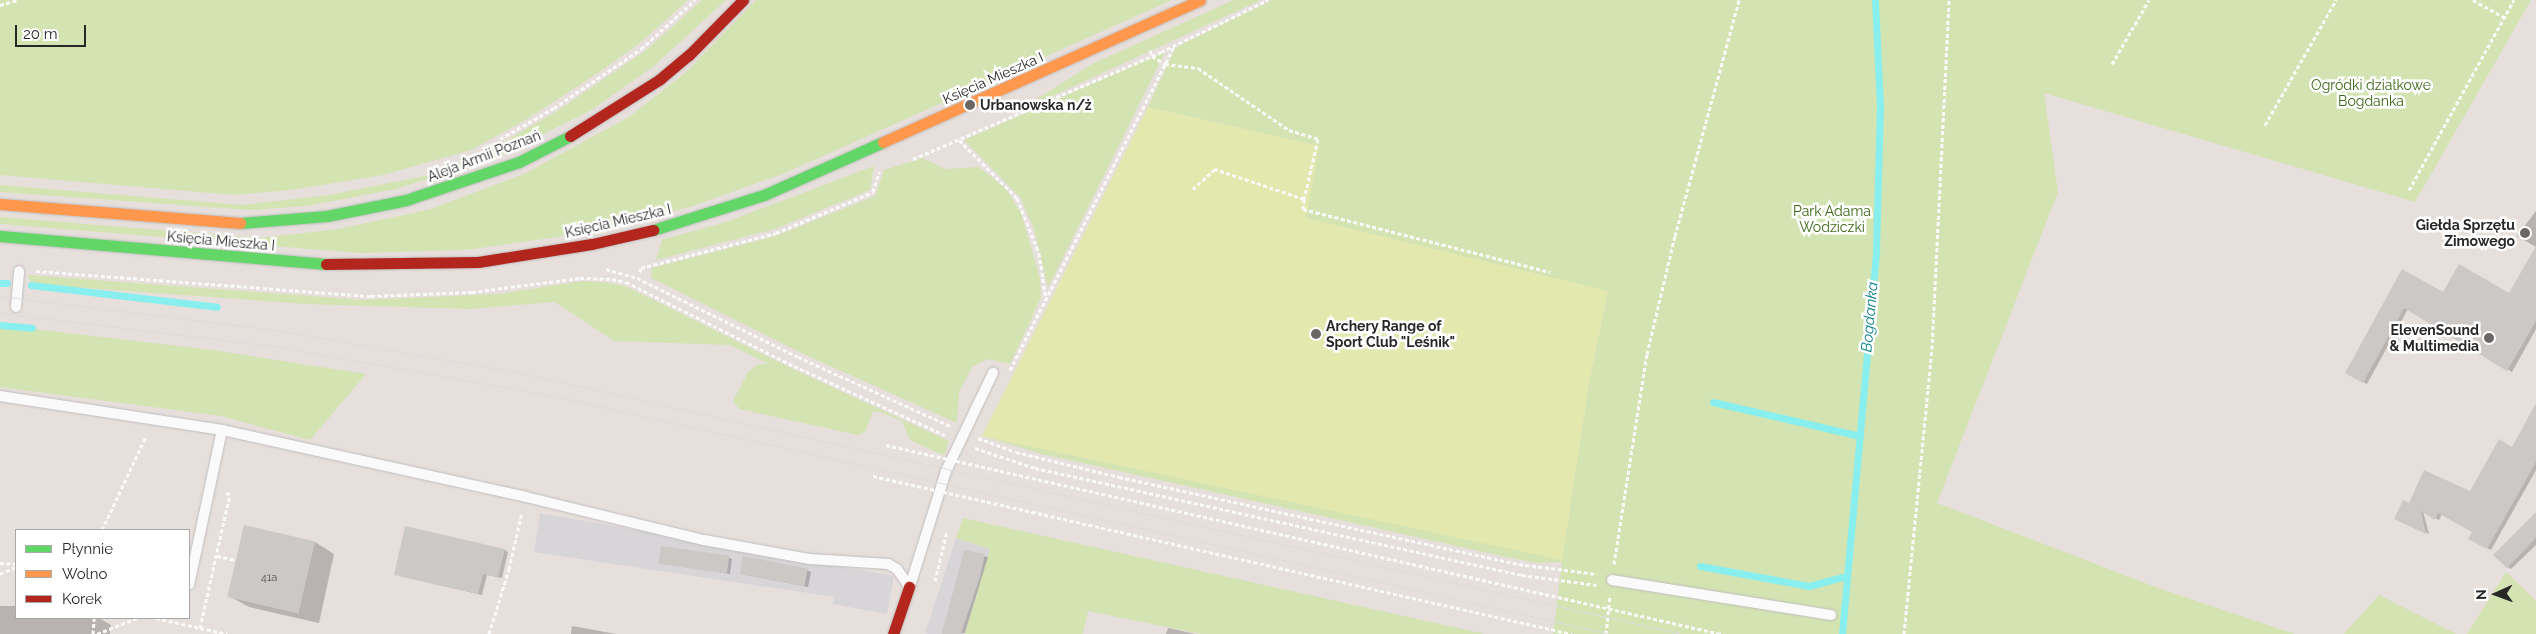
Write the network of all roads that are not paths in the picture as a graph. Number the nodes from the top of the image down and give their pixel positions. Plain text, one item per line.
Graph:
1 (743, 0) edge
2 (1200, 0) edge
3 (0, 204) edge
4 (246, 224) joint
5 (0, 236) edge
6 (24, 271) road end
7 (16, 306) dead end
8 (993, 373) dead end
9 (0, 396) edge
10 (222, 430) junction
11 (1611, 582) road end
12 (190, 585) edge
13 (909, 587) junction
14 (1831, 615) dead end
15 (893, 634) edge

1 - 4 street, Aleja Armii Poznań
2 - 5 street, Księcia Mieszka I
3 - 4 street, Księcia Mieszka I
6 - 7 lane
8 - 13 lane
9 - 10 lane
10 - 12 lane
10 - 13 lane
11 - 14 lane
13 - 15 street

